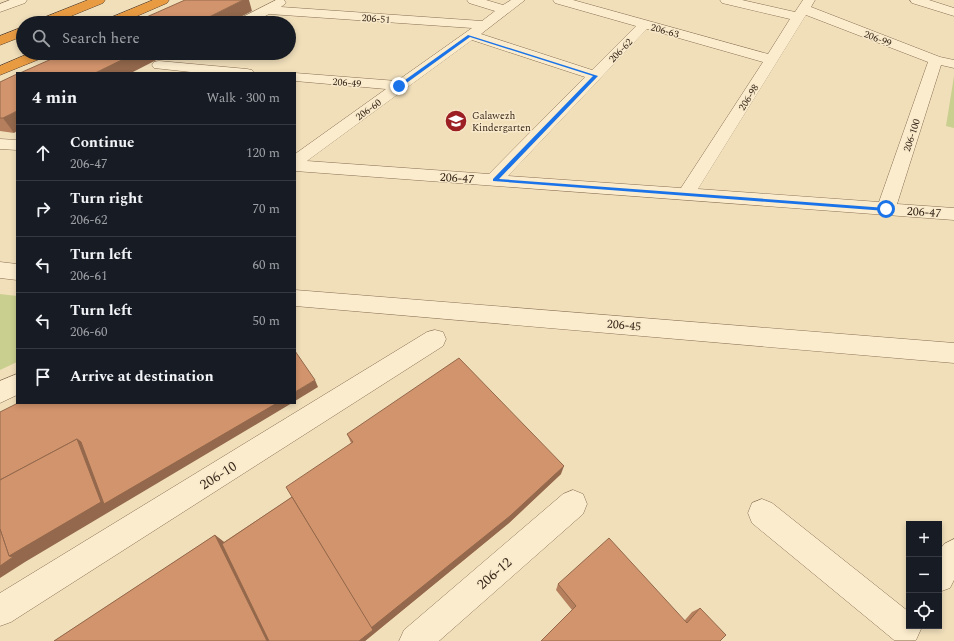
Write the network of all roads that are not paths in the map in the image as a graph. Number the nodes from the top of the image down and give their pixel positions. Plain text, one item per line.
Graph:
1 (21, 0) edge
2 (99, 0) edge
3 (147, 0) edge
4 (163, 0) edge
5 (287, 0) edge
6 (473, 0) edge
7 (519, 0) edge
8 (559, 0) edge
9 (726, 0) edge
10 (916, 0) edge
11 (0, 8) edge
12 (804, 9) edge
13 (267, 10) junction
14 (505, 10) junction
15 (954, 12) edge
16 (60, 16) edge
17 (124, 16) edge
18 (126, 16) edge
19 (255, 16) edge
20 (645, 24) junction
21 (484, 25) junction
22 (16, 34) edge
23 (470, 36) junction
24 (0, 41) edge
25 (26, 60) edge
26 (169, 60) edge
27 (772, 60) junction
28 (936, 60) junction
29 (954, 64) edge
30 (0, 71) edge
31 (229, 72) edge
32 (595, 76) junction
33 (296, 77) edge
34 (399, 86) junction
35 (296, 161) edge
36 (296, 166) edge
37 (494, 180) junction
38 (686, 194) junction
39 (886, 209) junction
40 (954, 214) edge
41 (0, 270) edge
42 (16, 272) edge
43 (296, 298) edge
44 (435, 339) dead end
45 (954, 353) edge
46 (16, 384) edge
47 (0, 392) edge
48 (573, 504) dead end
49 (762, 513) dead end
50 (954, 554) edge
51 (942, 572) edge
52 (0, 611) edge
53 (903, 631) edge
54 (415, 641) edge

1 - 11 street
2 - 16 highway
3 - 17 highway
4 - 18 highway
5 - 13 street
6 - 14 street
7 - 14 street, 206-60
8 - 20 street, 206-63
9 - 12 street, 206-99
10 - 15 street
12 - 27 street, 206-98
12 - 28 street, 206-99
13 - 19 street
13 - 21 street, 206-51
14 - 21 street, 206-60
20 - 27 street, 206-63
20 - 32 street, 206-62
21 - 23 street, 206-60
22 - 24 highway
23 - 32 street
23 - 34 street, 206-60
25 - 30 highway
26 - 31 street
27 - 38 street, 206-98
28 - 29 street, 206-99
28 - 39 street, 206-100
32 - 37 street, 206-62
33 - 34 street, 206-49
34 - 35 street, 206-60
36 - 37 street, 206-47
37 - 38 street, 206-47
38 - 39 street, 206-47
39 - 40 street, 206-47
41 - 42 street
43 - 45 street, 206-45
44 - 52 street, 206-10
46 - 47 street
48 - 54 street, 206-12
49 - 53 street
50 - 51 street

